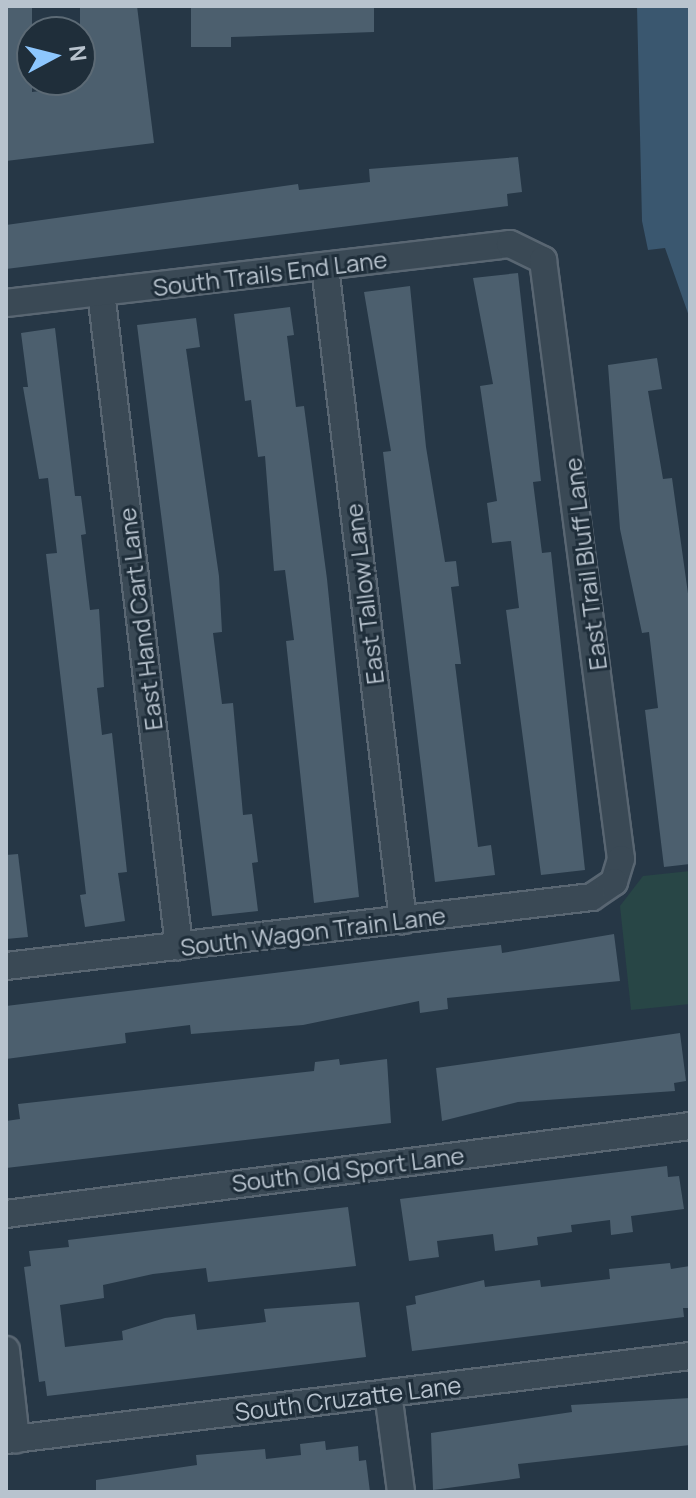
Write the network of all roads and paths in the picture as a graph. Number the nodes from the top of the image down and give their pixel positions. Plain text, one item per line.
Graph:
1 (533, 251) joint
2 (325, 267) junction
3 (101, 292) junction
4 (6, 303) edge
5 (614, 882) joint
6 (403, 920) junction
7 (179, 946) junction
8 (6, 966) edge
9 (690, 1126) edge
10 (6, 1214) edge
11 (6, 1350) edge
12 (690, 1356) edge
13 (388, 1393) junction
14 (11, 1440) edge
15 (401, 1492) edge

1 - 2 street, South Trails End Lane
1 - 5 street, East Trail Bluff Lane
2 - 3 street, South Trails End Lane
2 - 6 street, East Tallow Lane
3 - 4 street, South Trails End Lane
3 - 7 street, East Hand Cart Lane
5 - 6 street, South Wagon Train Lane
6 - 7 street, South Wagon Train Lane
7 - 8 street, South Wagon Train Lane
9 - 10 street, South Old Sport Lane
11 - 14 street
12 - 13 street, South Cruzatte Lane
13 - 14 street, South Cruzatte Lane
13 - 15 street

